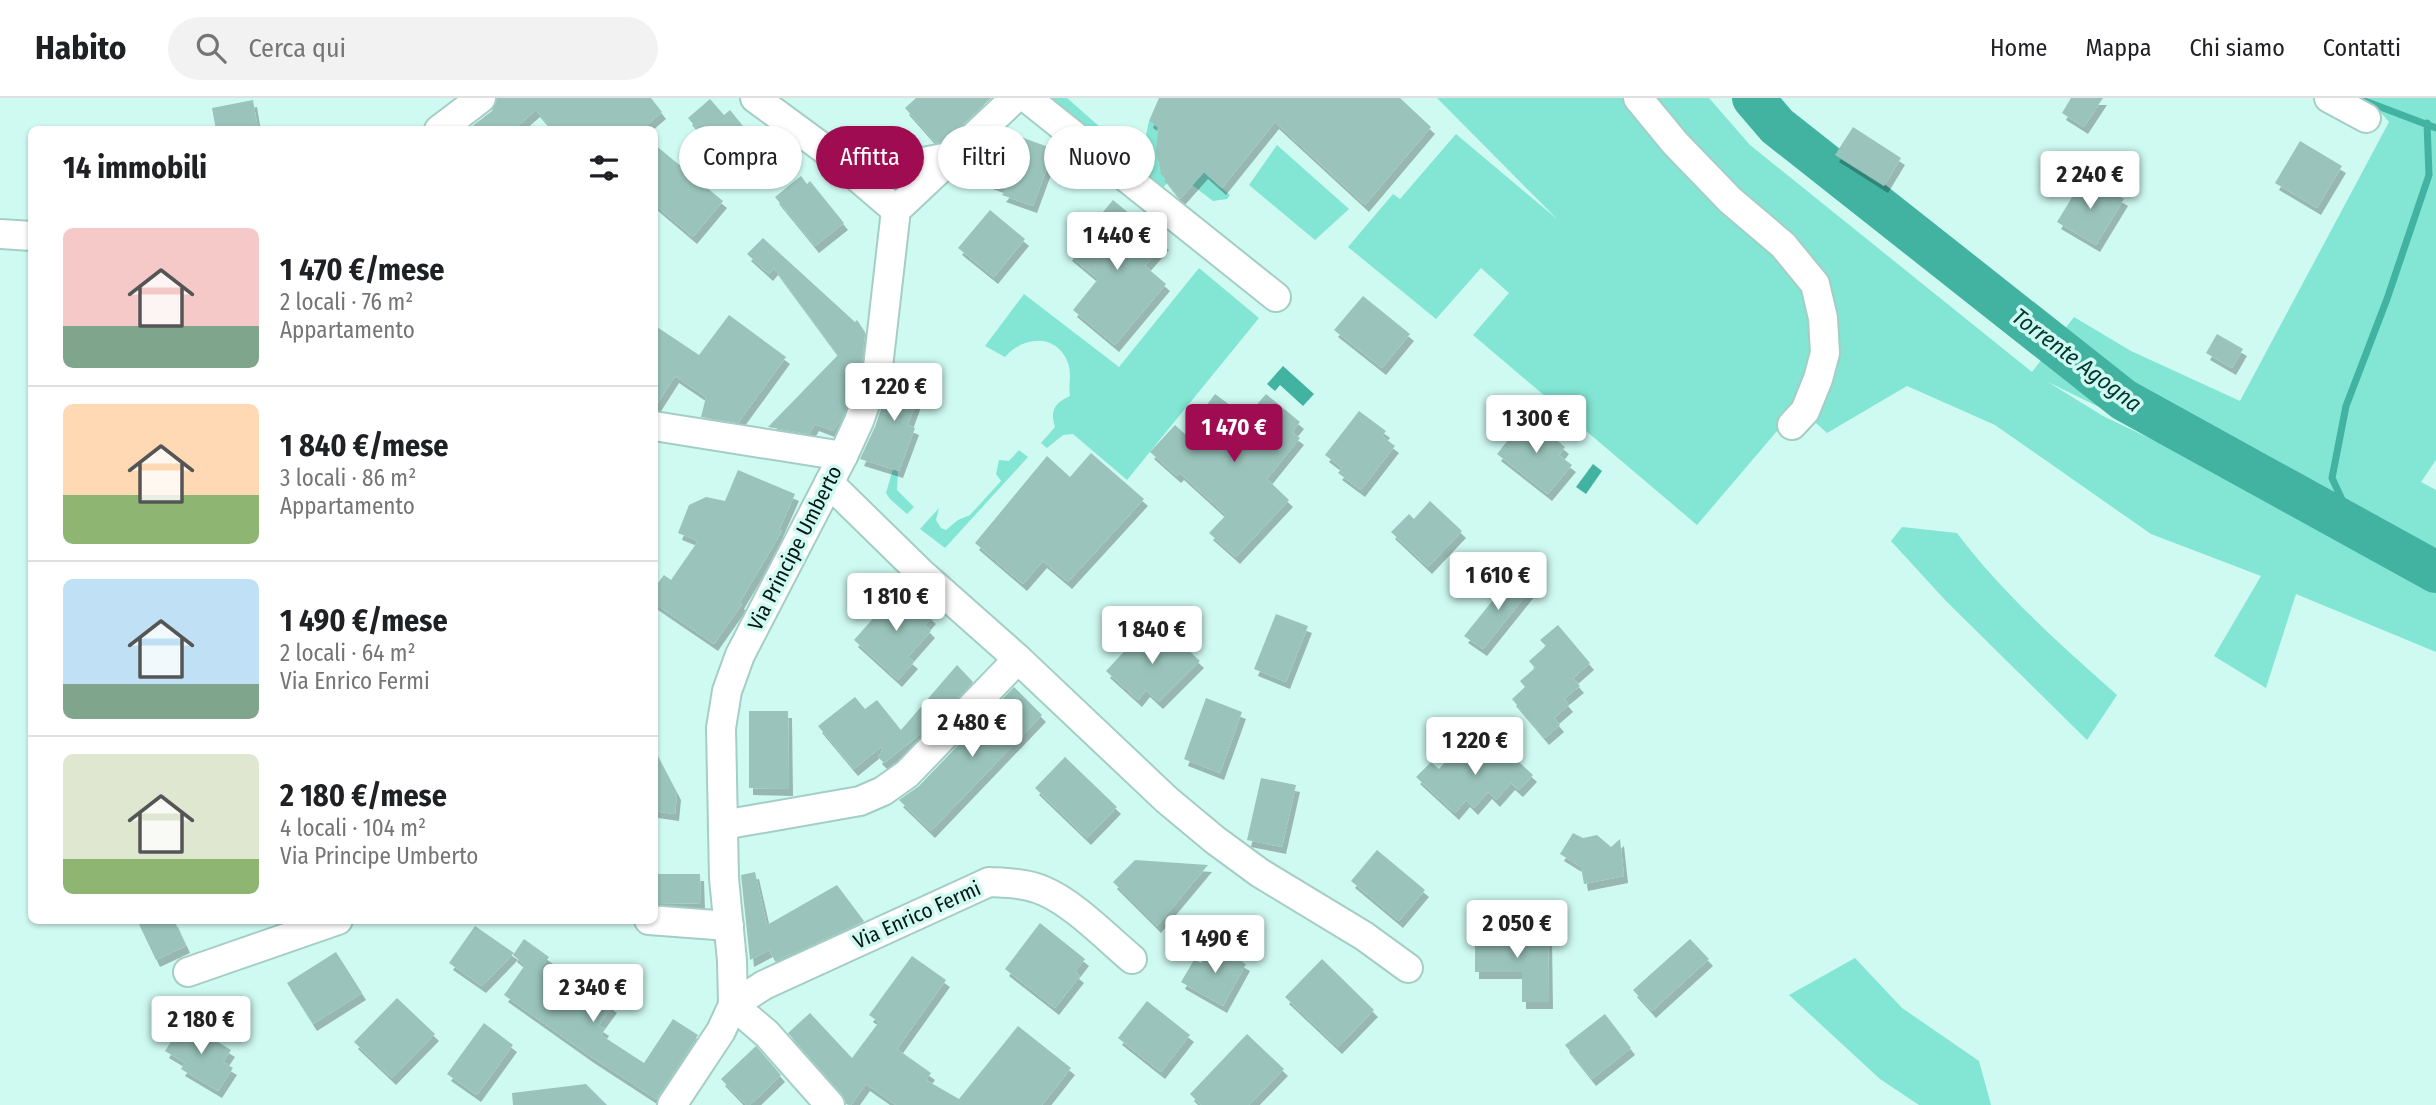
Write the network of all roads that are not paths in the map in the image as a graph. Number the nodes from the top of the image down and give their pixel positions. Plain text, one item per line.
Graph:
1 (481, 98) edge
2 (755, 98) edge
3 (1015, 98) edge
4 (1027, 98) edge
5 (1638, 98) edge
6 (2329, 98) edge
7 (2366, 118) dead end
8 (444, 126) edge
9 (986, 126) edge
10 (816, 143) edge
11 (938, 171) edge
12 (871, 189) edge
13 (896, 210) junction
14 (0, 234) edge
15 (28, 236) edge
16 (1276, 297) dead end
17 (1792, 425) dead end
18 (658, 427) edge
19 (843, 456) junction
20 (829, 483) junction
21 (1018, 659) junction
22 (723, 825) junction
23 (658, 921) edge
24 (326, 924) edge
25 (729, 926) junction
26 (1132, 960) dead end
27 (1408, 968) dead end
28 (188, 972) dead end
29 (733, 1005) junction
30 (672, 1105) edge
31 (830, 1105) edge

1 - 8 street
2 - 10 street
3 - 9 street
4 - 16 street
5 - 17 street
6 - 7 street
11 - 13 street
12 - 13 street
13 - 19 street, Via Principe Umberto
14 - 15 street
18 - 19 street
19 - 20 street, Via Principe Umberto
20 - 21 street
20 - 22 street, Via Principe Umberto
21 - 22 street
21 - 27 street
22 - 25 street, Via Principe Umberto
23 - 25 street
24 - 28 street
25 - 29 street, Via Principe Umberto
26 - 29 street, Via Enrico Fermi
29 - 30 street
29 - 31 street

